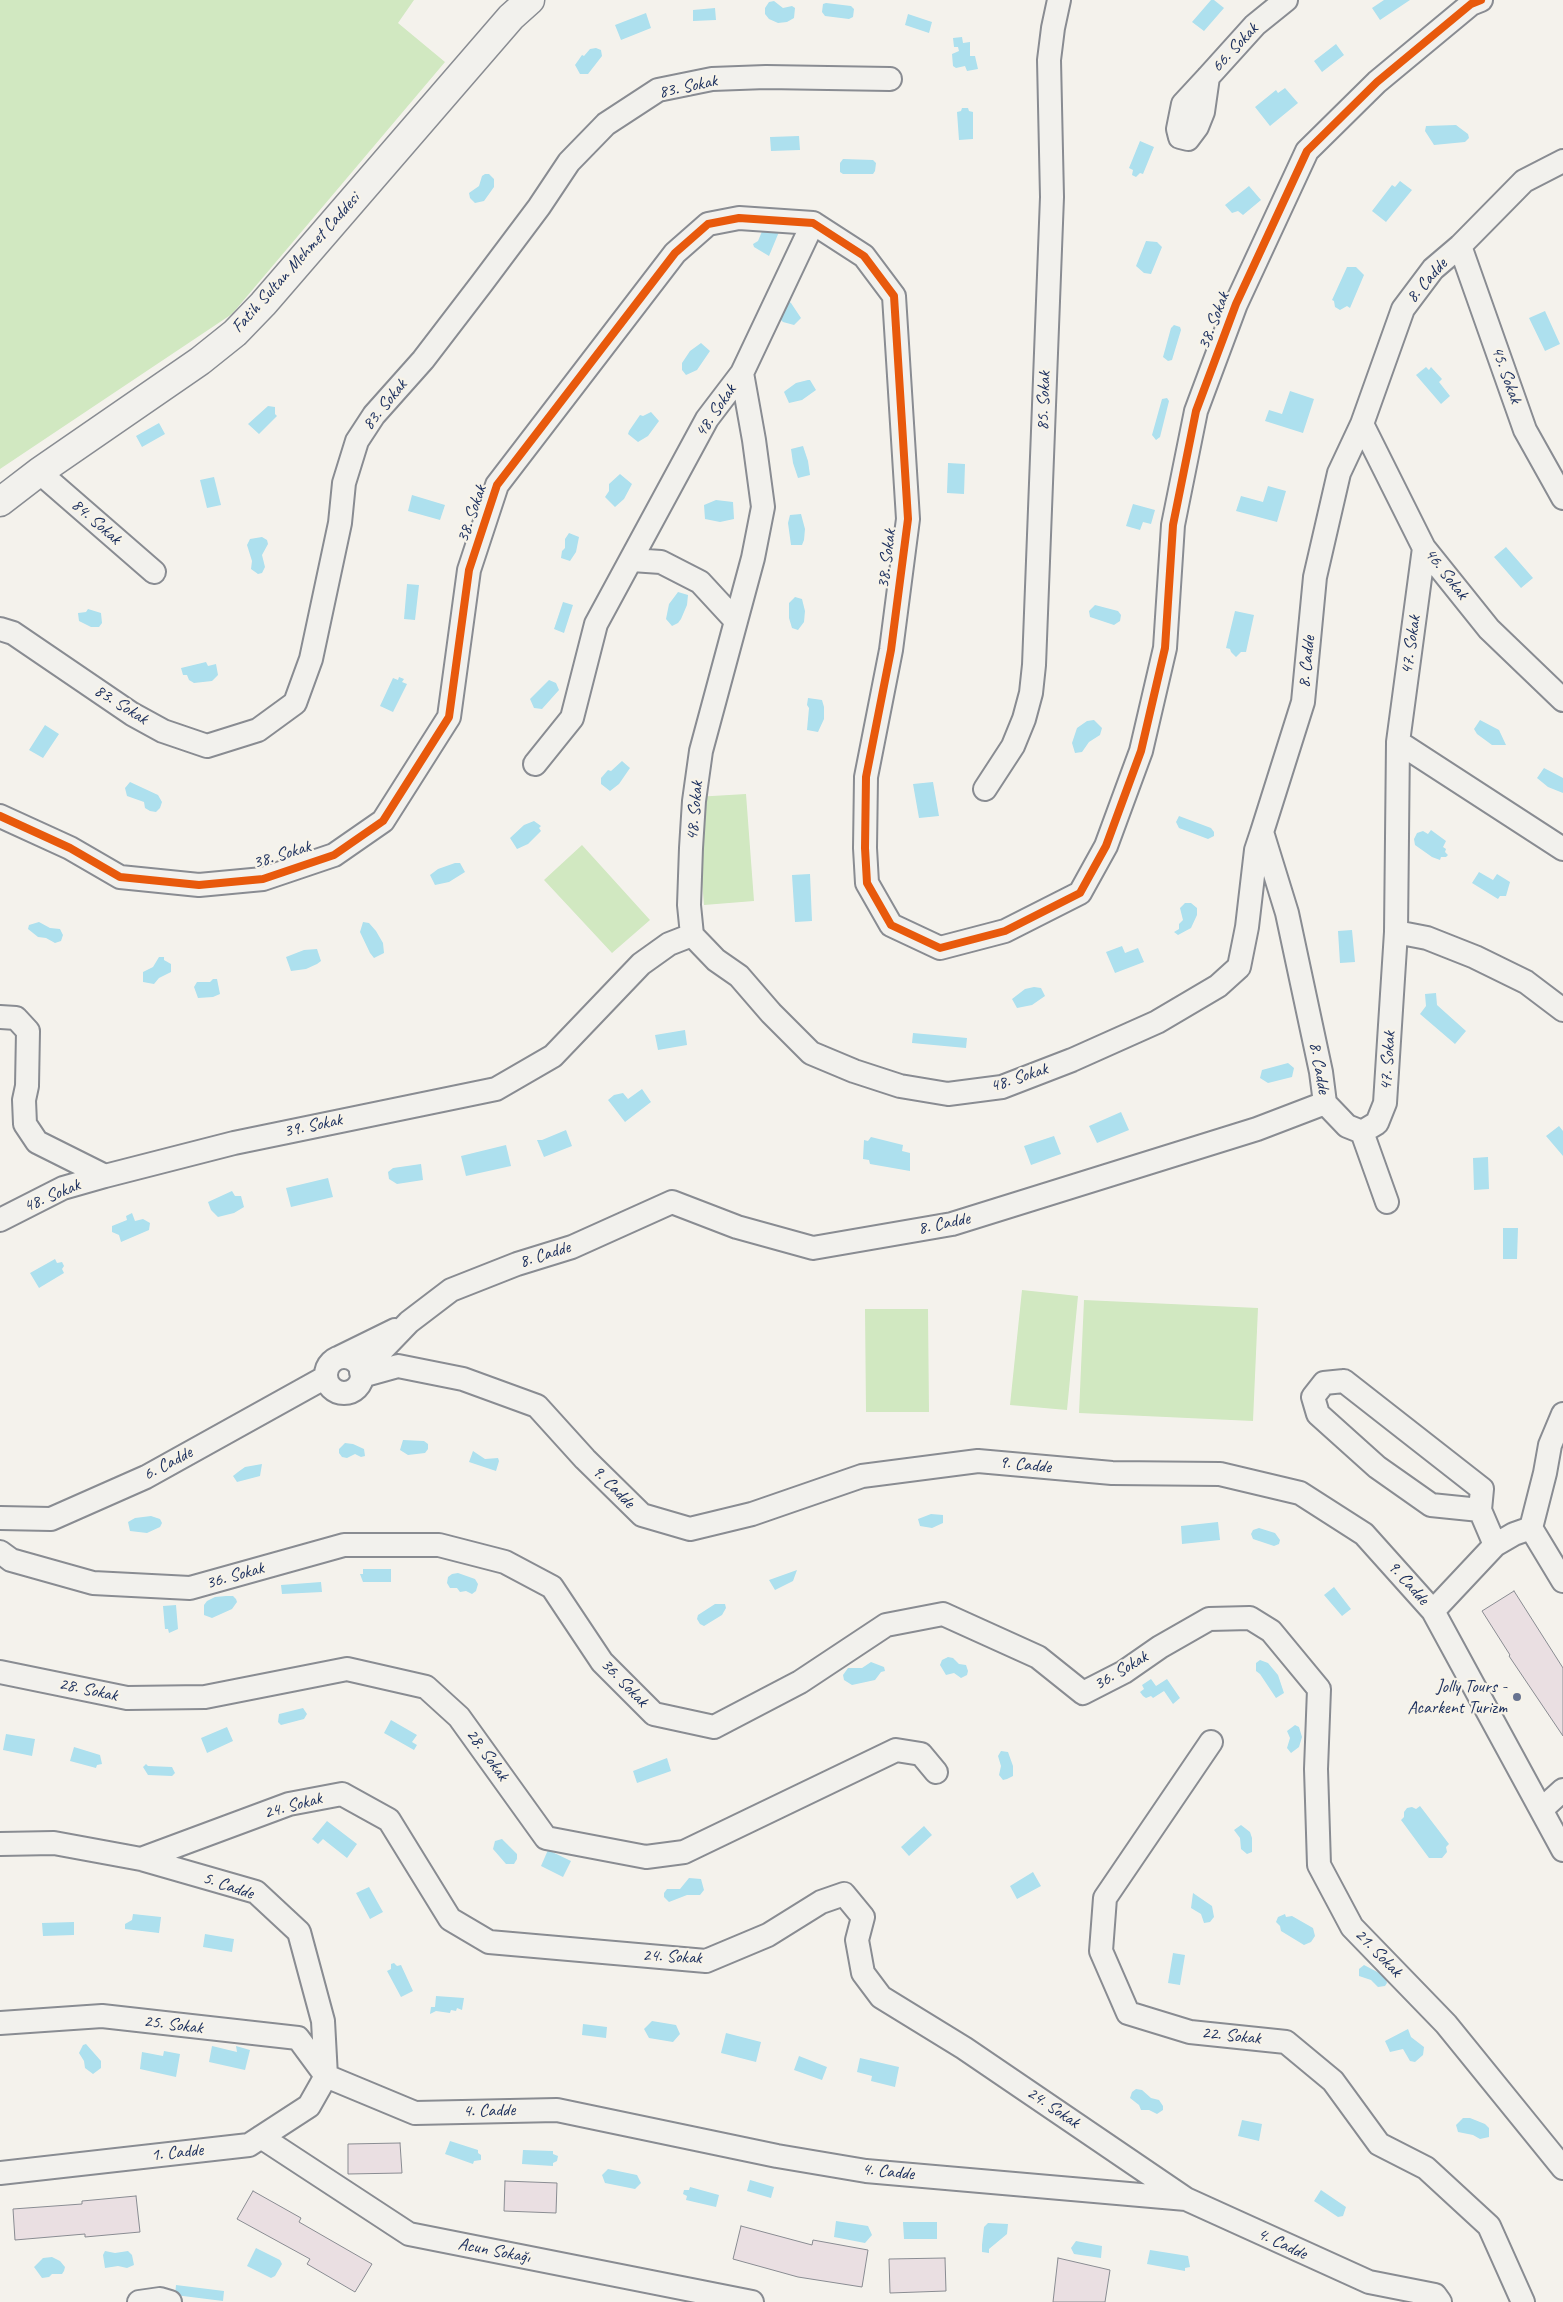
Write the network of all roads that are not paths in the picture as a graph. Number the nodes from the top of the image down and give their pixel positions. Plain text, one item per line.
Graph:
1 (530, 0) edge
2 (1286, 0) edge
3 (1481, 0) edge
4 (1058, 1) edge
5 (1208, 77) dead end
6 (890, 79) dead end
7 (1563, 161) edge
8 (813, 223) junction
9 (1460, 246) junction
10 (742, 373) junction
11 (1362, 424) junction
12 (39, 472) junction
13 (1563, 498) edge
14 (0, 502) edge
15 (1424, 548) junction
16 (632, 560) junction
17 (154, 572) dead end
18 (736, 622) junction
19 (0, 628) edge
20 (1563, 700) edge
21 (1398, 742) junction
22 (535, 764) dead end
23 (985, 789) dead end
24 (0, 816) edge
25 (1262, 832) junction
26 (1563, 849) edge
27 (1396, 932) junction
28 (692, 935) junction
29 (1563, 1010) edge
30 (0, 1017) edge
31 (1325, 1103) junction
32 (1362, 1132) junction
33 (105, 1176) junction
34 (1387, 1202) dead end
35 (0, 1220) edge
36 (409, 1322) junction
37 (340, 1357) junction
38 (362, 1374) junction
39 (326, 1377) junction
40 (1563, 1414) edge
41 (1480, 1510) junction
42 (0, 1518) edge
43 (1531, 1528) junction
44 (1495, 1545) junction
45 (0, 1552) edge
46 (1555, 1557) edge
47 (1563, 1581) edge
48 (1433, 1611) junction
49 (0, 1672) edge
50 (1319, 1689) joint
51 (1211, 1742) dead end
52 (936, 1772) dead end
53 (1563, 1790) edge
54 (1542, 1809) junction
55 (0, 1844) edge
56 (1563, 1850) edge
57 (141, 1859) junction
58 (0, 2023) edge
59 (326, 2076) junction
60 (261, 2137) junction
61 (1563, 2168) edge
62 (0, 2173) edge
63 (1186, 2199) junction
64 (1373, 2292) edge
65 (139, 2302) edge
66 (170, 2302) edge
67 (752, 2302) edge
68 (1440, 2302) edge
69 (1523, 2302) edge

1 - 12 main road, Fatih Sultan Mehmet Caddesi
2 - 5 street, 66. Sokak
3 - 8 street, 38. Sokak
4 - 23 street, 85. Sokak
6 - 19 street, 83. Sokak
7 - 9 street, 8. Cadde
8 - 10 street
8 - 24 street, 38. Sokak
9 - 11 street, 8. Cadde
9 - 13 street, 45. Sokak
10 - 16 street, 48. Sokak
10 - 18 street, 48. Sokak
11 - 15 street, 46. Sokak
11 - 25 street, 8. Cadde
12 - 14 main road, Fatih Sultan Mehmet Caddesi
12 - 17 street, 84. Sokak
15 - 20 street, 46. Sokak
15 - 21 street, 47. Sokak
16 - 18 street
16 - 22 street, 48. Sokak
18 - 28 street, 48. Sokak
21 - 26 street
21 - 27 street, 47. Sokak
25 - 28 street, 48. Sokak
25 - 31 street, 8. Cadde
27 - 29 street
27 - 32 street, 47. Sokak
28 - 33 street, 39. Sokak
30 - 33 street
31 - 32 street
31 - 36 street, 8. Cadde
32 - 34 street
33 - 35 street, 48. Sokak
36 - 37 street, 8. Cadde
36 - 38 street, 8. Cadde
37 - 38 street
37 - 39 street
38 - 39 street
38 - 48 street, 9. Cadde
39 - 42 street, 6. Cadde
40 - 43 street
41 - 41 street
41 - 44 street
43 - 44 street
43 - 46 street
44 - 48 street
45 - 50 street, 36. Sokak
46 - 47 street
48 - 54 street, 9. Cadde
49 - 52 street, 28. Sokak
50 - 61 street, 21. Sokak
51 - 69 street, 22. Sokak
53 - 54 street
54 - 56 street, 9. Cadde
55 - 57 street, 5. Cadde
57 - 59 street, 5. Cadde
57 - 63 street, 24. Sokak
58 - 59 street, 25. Sokak
59 - 60 street, 1. Cadde
59 - 63 street, 4. Cadde
60 - 62 street, 1. Cadde
60 - 67 street, Acun Sokağı
63 - 64 street, 4. Cadde
64 - 68 street, 4. Cadde
65 - 66 street

